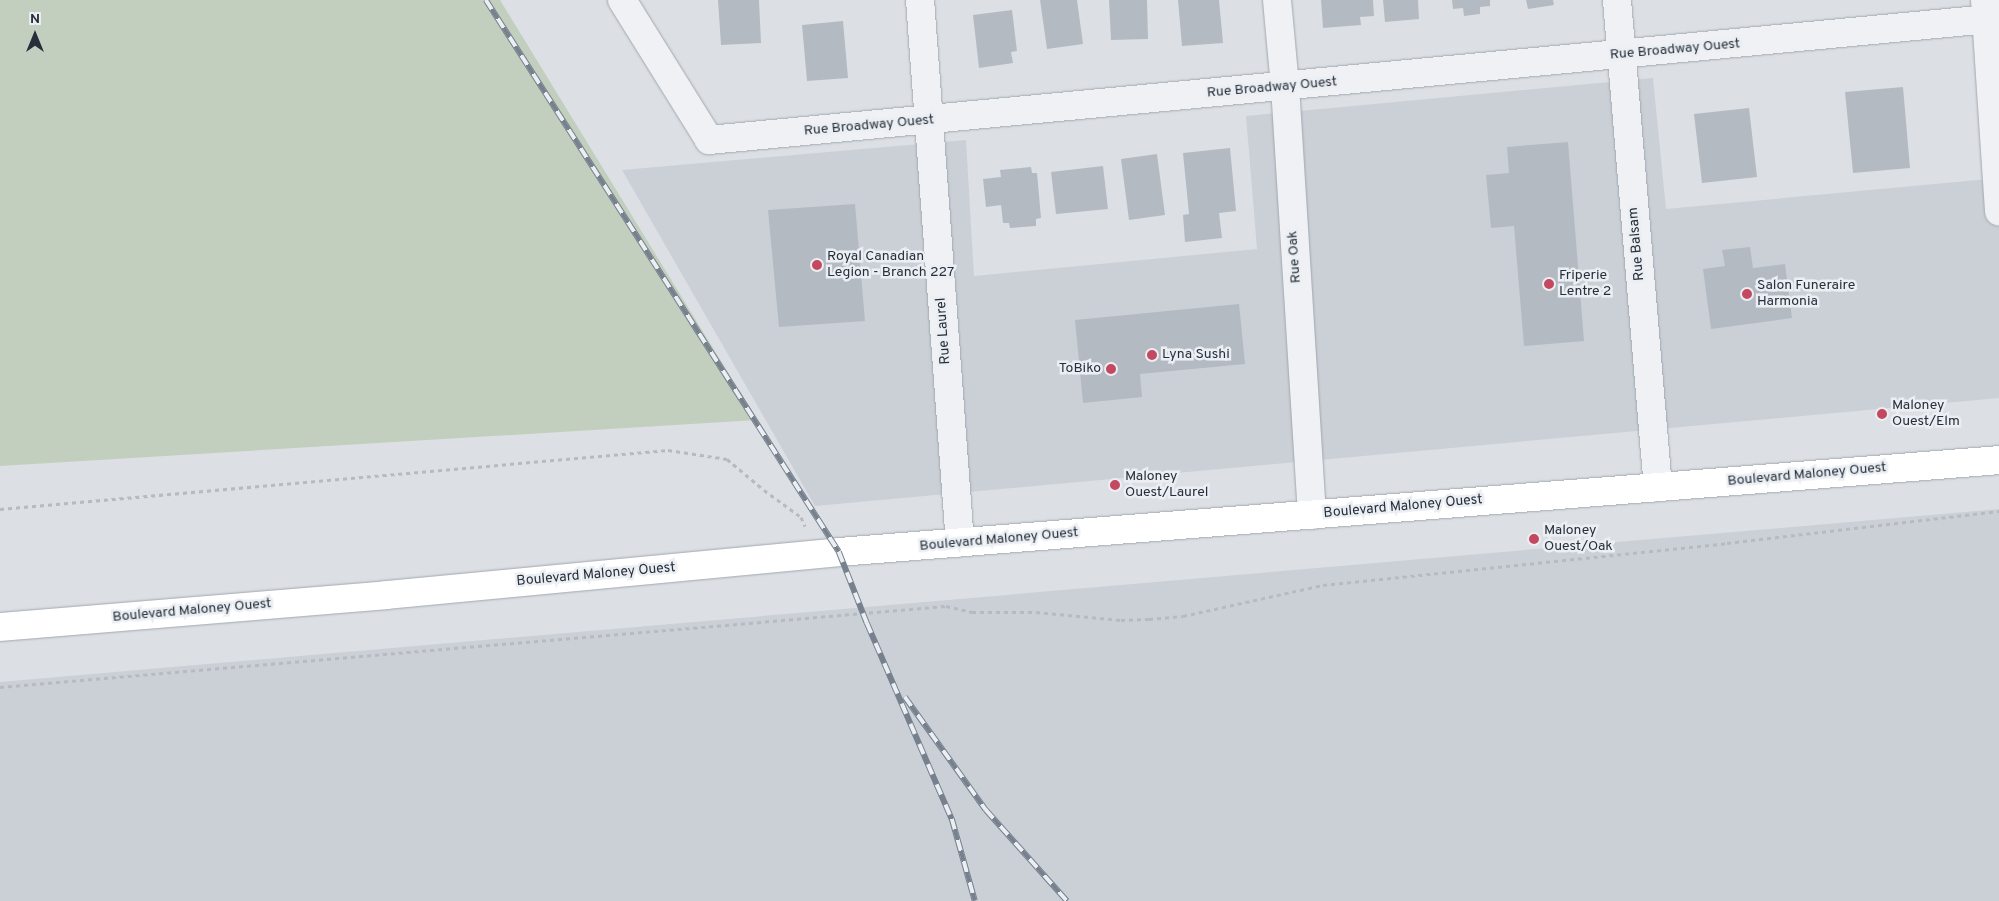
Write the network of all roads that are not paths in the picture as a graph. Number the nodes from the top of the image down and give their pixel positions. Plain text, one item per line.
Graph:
1 (622, 0) edge
2 (920, 0) edge
3 (1277, 0) edge
4 (1617, 0) edge
5 (1990, 13) edge
6 (1621, 55) junction
7 (1285, 86) junction
8 (929, 120) junction
9 (1999, 212) edge
10 (1999, 460) edge
11 (1658, 487) junction
12 (1312, 515) junction
13 (960, 543) junction
14 (0, 627) edge

1 - 8 street, Rue Broadway Ouest
2 - 8 street, Rue Laurel
3 - 7 street, Rue Oak
4 - 6 street, Rue Balsam
5 - 6 street, Rue Broadway Ouest
5 - 9 street
6 - 7 street, Rue Broadway Ouest
6 - 11 street, Rue Balsam
7 - 8 street, Rue Broadway Ouest
7 - 12 street, Rue Oak
8 - 13 street, Rue Laurel
10 - 11 main road, Boulevard Maloney Ouest
11 - 12 main road, Boulevard Maloney Ouest
12 - 13 main road, Boulevard Maloney Ouest
13 - 14 main road, Boulevard Maloney Ouest

